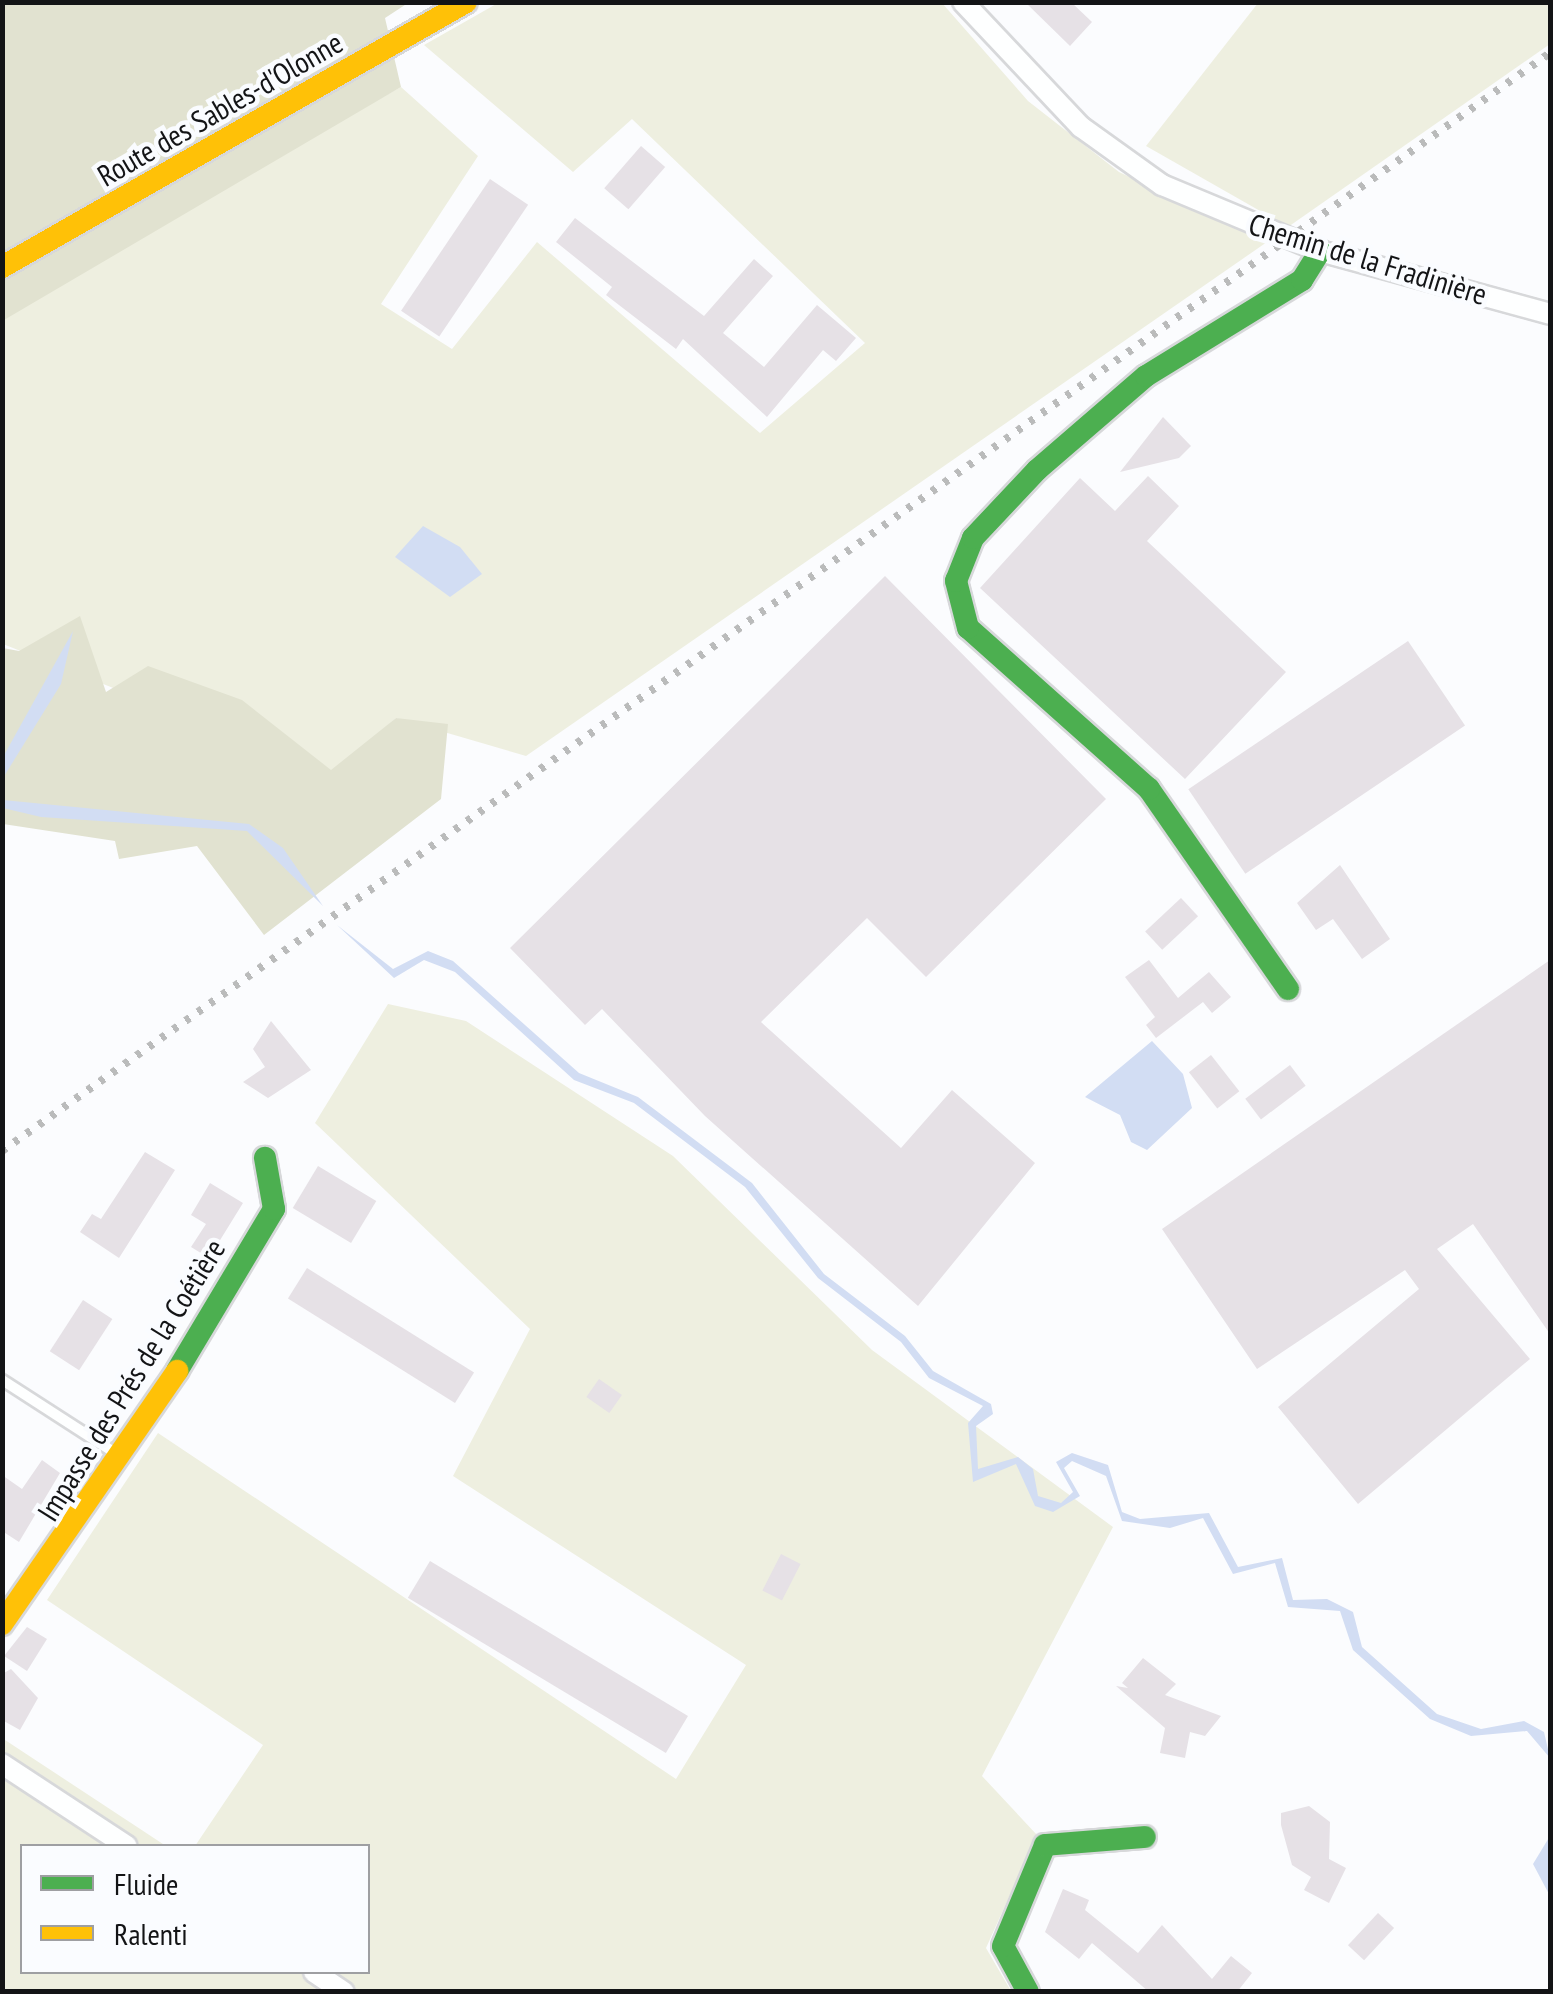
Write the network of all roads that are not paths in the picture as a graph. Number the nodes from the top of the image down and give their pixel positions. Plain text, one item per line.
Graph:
1 (466, 2) edge
2 (963, 2) edge
3 (1320, 251) junction
4 (2, 267) edge
5 (1550, 314) edge
6 (1288, 990) dead end
7 (265, 1158) dead end
8 (2, 1380) edge
9 (124, 1459) junction
10 (2, 1624) edge
11 (2, 1764) edge
12 (1145, 1837) dead end
13 (124, 1844) edge
14 (317, 1974) edge
15 (344, 1992) edge
16 (1028, 1992) edge

1 - 4 street, Route des Sables-d'Olonne
2 - 3 street, Chemin de la Fradinière
3 - 5 street, Chemin de la Fradinière
3 - 6 street
7 - 9 street, Impasse des Prés de la Coétière
8 - 9 lane
9 - 10 street, Impasse des Prés de la Coétière
11 - 13 street
12 - 16 street
14 - 15 street

